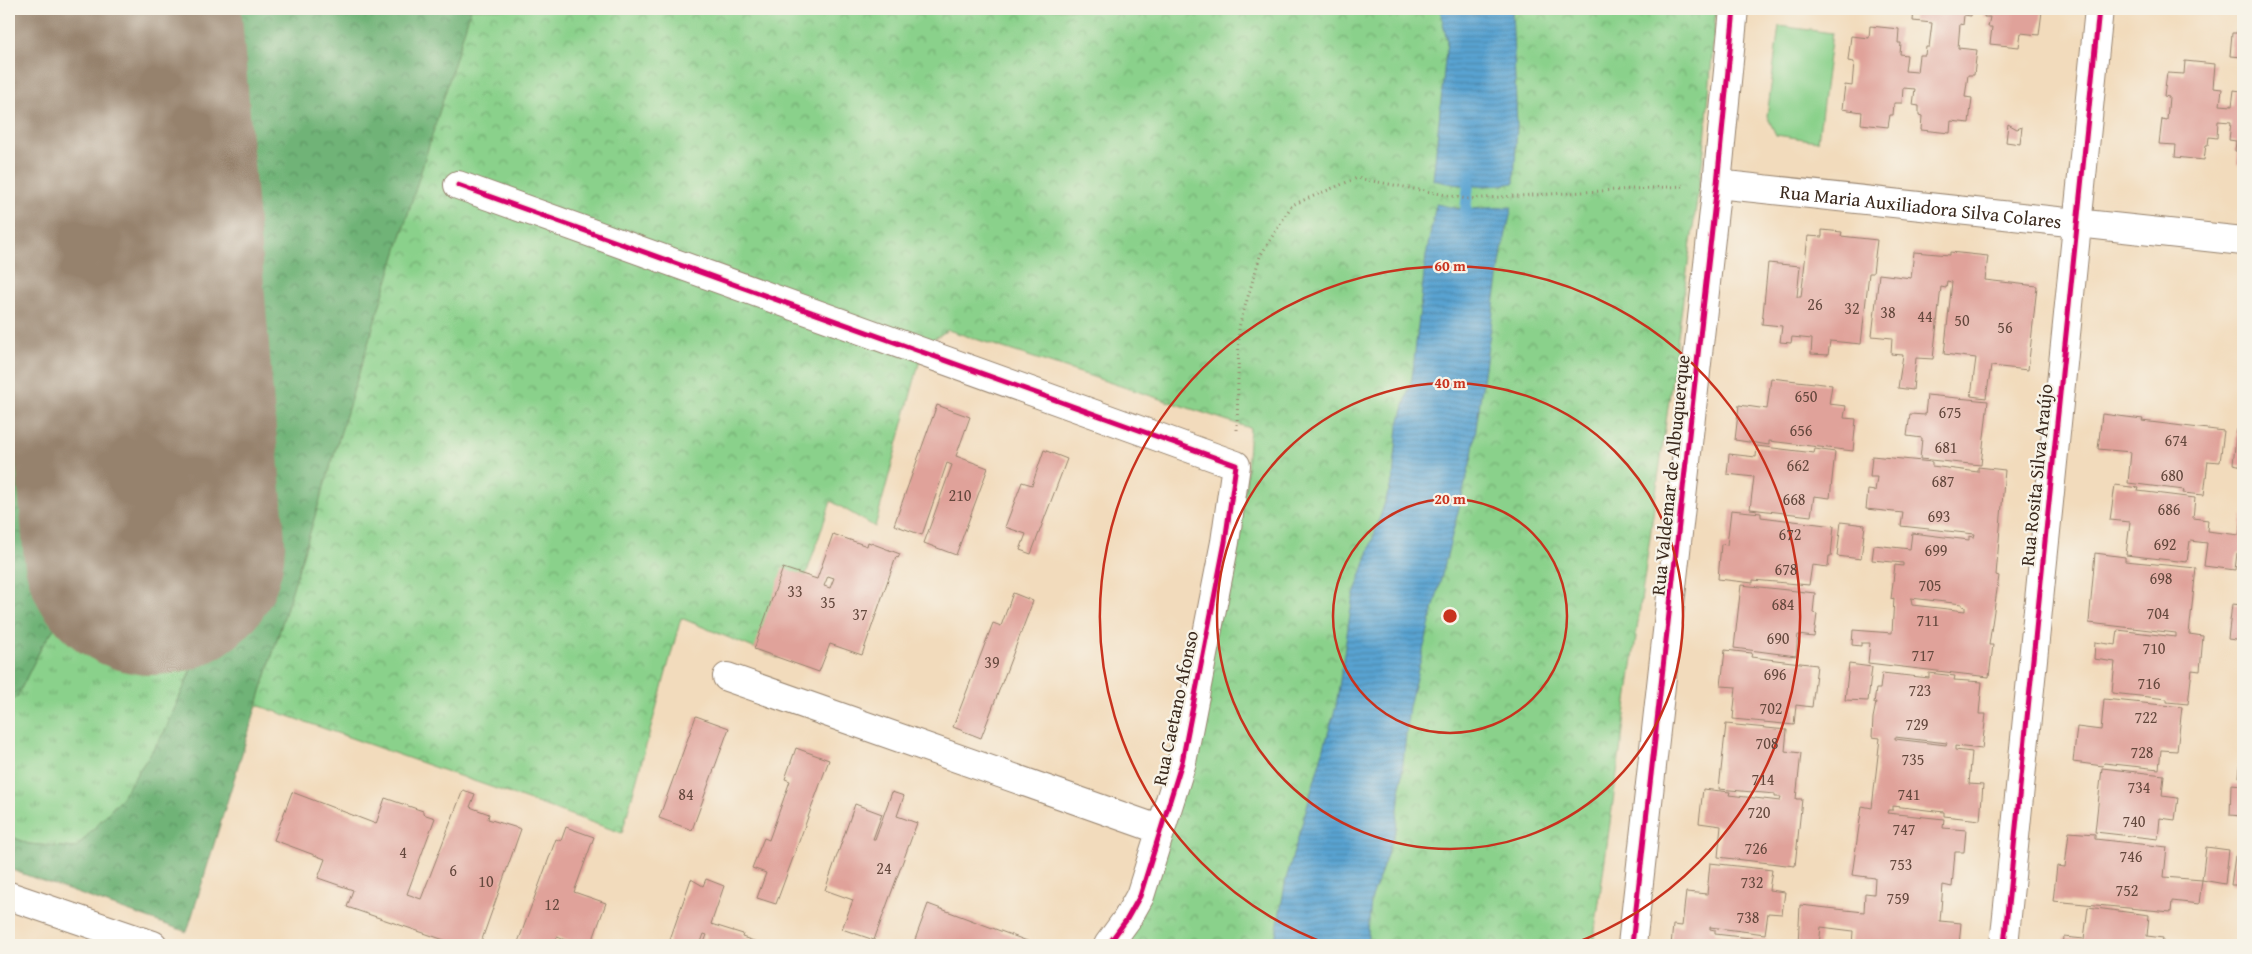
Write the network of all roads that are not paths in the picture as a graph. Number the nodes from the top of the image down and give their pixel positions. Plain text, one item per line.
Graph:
1 (1734, 9) edge
2 (2099, 9) edge
3 (1717, 184) junction
4 (458, 185) dead end
5 (2077, 224) junction
6 (2243, 241) edge
7 (727, 676) dead end
8 (1161, 830) junction
9 (9, 896) edge
10 (153, 945) edge
11 (1108, 945) edge
12 (1632, 945) edge
13 (2004, 945) edge

1 - 3 street, Rua Valdemar de Albuquerque
2 - 5 street, Rua Rosita Silva Araújo
3 - 5 street, Rua Maria Auxiliadora Silva Colares
3 - 12 street, Rua Valdemar de Albuquerque
4 - 8 street, Rua Caetano Afonso
5 - 6 street, Rua Maria Auxiliadora Silva Colares
5 - 13 street, Rua Rosita Silva Araújo
7 - 8 street
8 - 11 street, Rua Caetano Afonso
9 - 10 street

